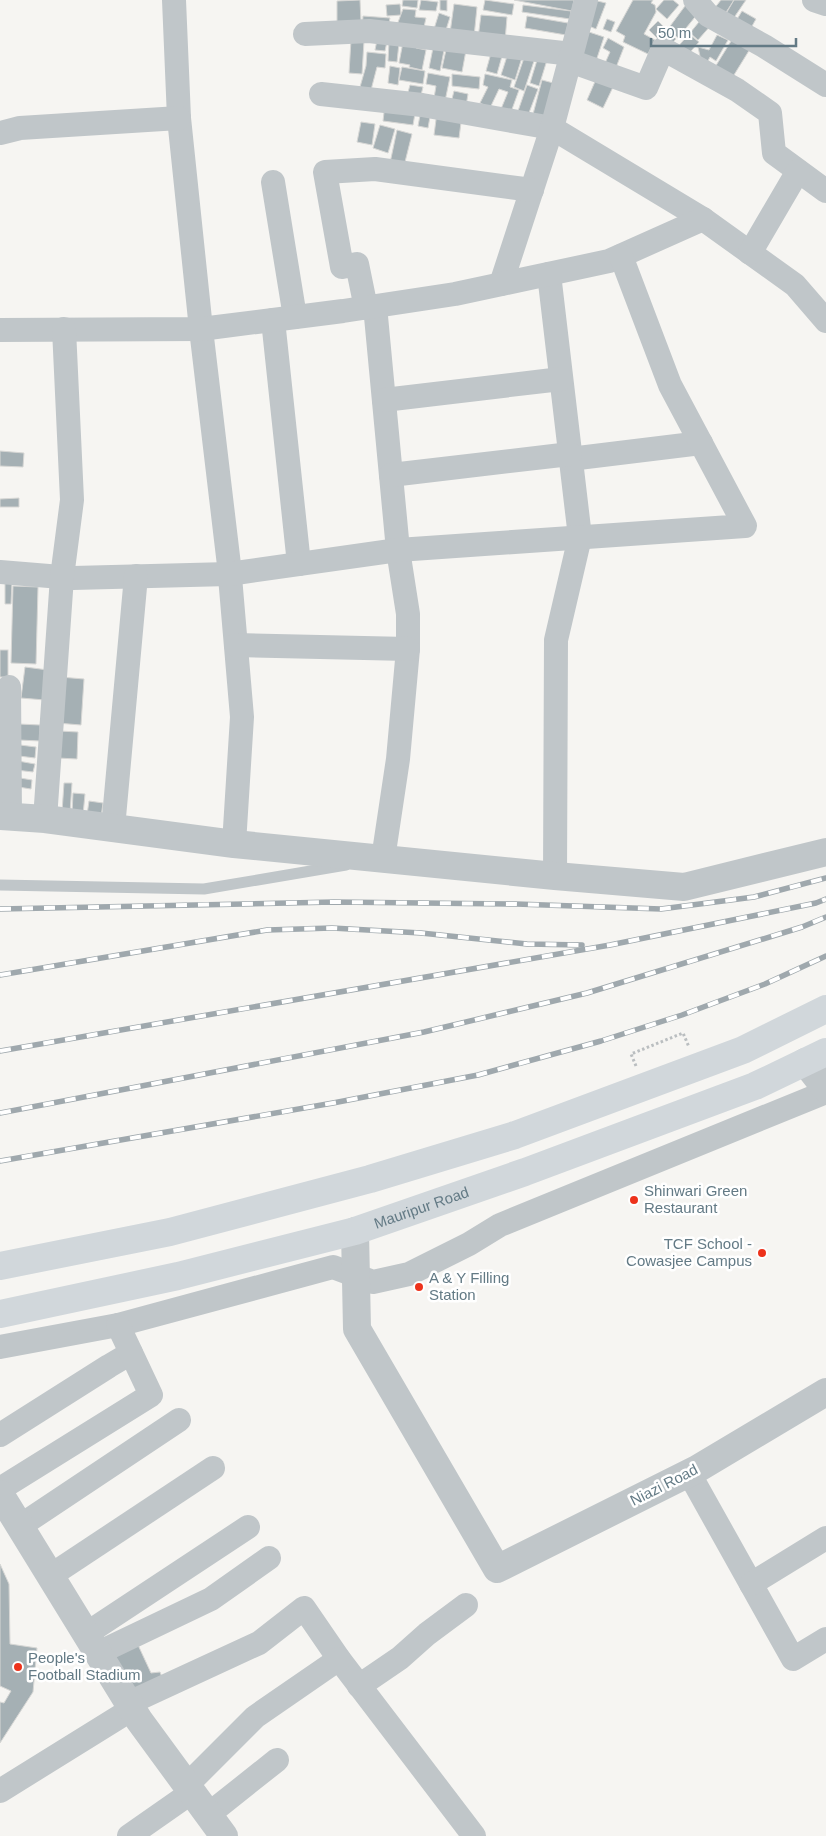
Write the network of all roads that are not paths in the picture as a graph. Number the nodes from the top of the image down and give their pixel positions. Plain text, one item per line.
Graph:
1 (174, 0) edge
2 (586, 0) edge
3 (696, 0) edge
4 (814, 0) edge
5 (826, 4) edge
6 (305, 34) dead end
7 (571, 58) junction
8 (826, 85) edge
9 (320, 94) dead end
10 (179, 118) junction
11 (552, 128) junction
12 (0, 133) edge
13 (798, 171) junction
14 (273, 182) dead end
15 (825, 187) edge
16 (532, 190) junction
17 (703, 219) junction
18 (750, 253) junction
19 (621, 256) junction
20 (549, 274) junction
21 (501, 284) junction
22 (371, 307) junction
23 (284, 318) junction
24 (826, 321) edge
25 (201, 328) junction
26 (64, 329) junction
27 (0, 330) edge
28 (561, 379) junction
29 (384, 400) junction
30 (701, 443) junction
31 (570, 457) junction
32 (391, 475) junction
33 (580, 537) junction
34 (398, 550) junction
35 (300, 564) junction
36 (0, 572) edge
37 (229, 574) junction
38 (136, 576) junction
39 (62, 577) junction
40 (236, 645) junction
41 (408, 649) junction
42 (9, 687) dead end
43 (5, 816) edge
44 (45, 819) junction
45 (113, 828) junction
46 (234, 844) junction
47 (826, 852) edge
48 (383, 859) junction
49 (555, 876) junction
50 (0, 885) edge
51 (826, 1009) edge
52 (815, 1057) edge
53 (826, 1090) edge
54 (356, 1231) junction
55 (0, 1266) edge
56 (356, 1277) junction
57 (0, 1314) edge
58 (118, 1325) junction
59 (0, 1347) edge
60 (131, 1354) junction
61 (826, 1392) edge
62 (180, 1420) dead end
63 (0, 1436) edge
64 (213, 1468) dead end
65 (689, 1473) junction
66 (0, 1489) edge
67 (0, 1494) edge
68 (20, 1526) junction
69 (248, 1528) dead end
70 (826, 1538) edge
71 (269, 1558) dead end
72 (50, 1576) junction
73 (751, 1584) junction
74 (466, 1604) dead end
75 (826, 1639) edge
76 (92, 1643) junction
77 (339, 1659) junction
78 (359, 1686) junction
79 (130, 1706) junction
80 (277, 1760) dead end
81 (189, 1788) junction
82 (0, 1791) edge
83 (208, 1814) junction
84 (129, 1836) edge
85 (224, 1836) edge
86 (474, 1836) edge

1 - 10 street
2 - 7 street
3 - 8 street
4 - 5 street
6 - 7 street
7 - 11 street
7 - 13 street
9 - 11 street
10 - 12 street
10 - 25 street
11 - 16 street
11 - 17 street
13 - 15 street
13 - 18 street
14 - 23 street
16 - 21 street
16 - 22 street
17 - 18 street
17 - 19 street
18 - 24 street
19 - 20 street
19 - 30 street
20 - 21 street
20 - 28 street
21 - 22 street
22 - 23 street
22 - 29 street
23 - 25 street
23 - 35 street
25 - 26 street
25 - 37 street
26 - 27 street
26 - 39 street
28 - 29 street
28 - 31 street
29 - 32 street
30 - 31 street
30 - 33 street
31 - 32 street
31 - 33 street
32 - 34 street
33 - 34 street
33 - 49 street
34 - 35 street
34 - 41 street
35 - 37 street
36 - 39 street
37 - 38 street
37 - 40 street
38 - 39 street
38 - 45 street
39 - 44 street
40 - 41 street
40 - 46 street
41 - 48 street
42 - 43 street
43 - 44 street
44 - 45 street
45 - 46 street
46 - 48 street
47 - 49 street
48 - 49 street
48 - 50 lane
51 - 55 highway
52 - 53 street
52 - 54 highway, Mauripur Road
53 - 56 street
54 - 56 street
54 - 57 highway, Mauripur Road
56 - 58 street
56 - 65 street, Niazi Road
58 - 59 street
58 - 60 street
60 - 63 street
60 - 66 street
61 - 65 street, Niazi Road
62 - 68 street
64 - 72 street
65 - 73 street
67 - 68 street
68 - 72 street
69 - 76 street
70 - 73 street
71 - 76 street
72 - 76 street
73 - 75 street
74 - 78 street
76 - 79 street
77 - 78 street
77 - 79 street
77 - 81 street
78 - 86 street
79 - 81 street
79 - 82 street
80 - 83 street
81 - 83 street
81 - 84 street
83 - 85 street

